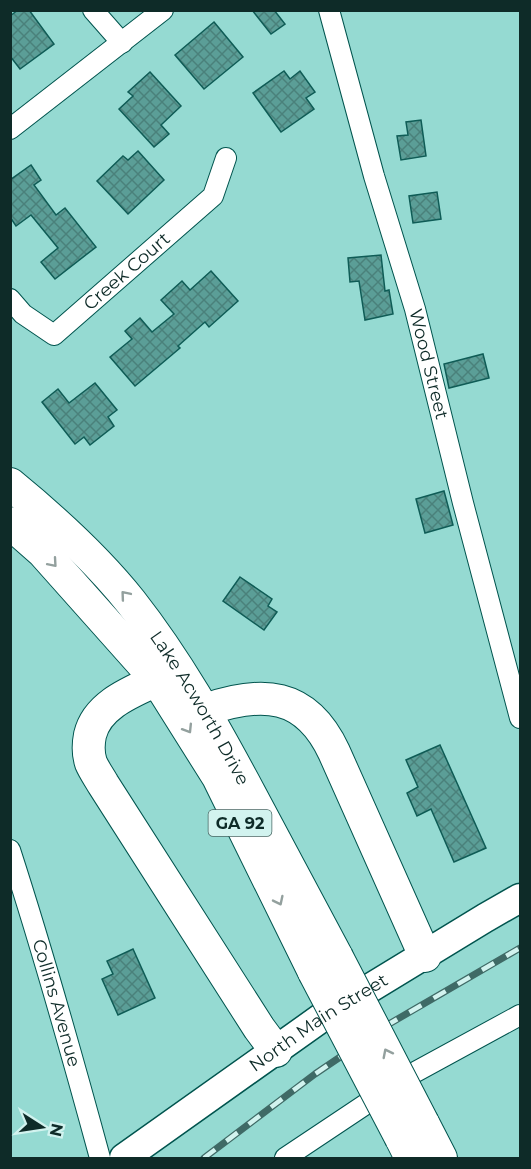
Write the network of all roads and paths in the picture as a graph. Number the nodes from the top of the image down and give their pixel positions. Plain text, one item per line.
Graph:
1 (93, 10) edge
2 (163, 10) edge
3 (329, 10) edge
4 (122, 44) junction
5 (10, 129) edge
6 (226, 158) dead end
7 (10, 299) edge
8 (10, 484) edge
9 (10, 523) edge
10 (156, 680) junction
11 (205, 710) junction
12 (520, 718) edge
13 (10, 850) edge
14 (520, 898) edge
15 (425, 956) junction
16 (326, 964) junction
17 (520, 1015) edge
18 (276, 1051) junction
19 (412, 1140) edge
20 (100, 1158) edge
21 (124, 1158) edge
22 (285, 1158) edge
23 (441, 1158) edge

1 - 4 street
2 - 4 street
3 - 12 street, Wood Street
4 - 5 street
6 - 7 street, Creek Court
11 -> 8 main road, Lake Acworth Drive / GA 92
9 -> 10 main road, Lake Acworth Drive / GA 92
10 -> 16 main road, Lake Acworth Drive / GA 92
10 - 18 main road
11 - 15 main road
11 - 16 main road, Lake Acworth Drive / GA 92
13 - 20 street, Collins Avenue
14 - 15 main road, North Main Street
15 - 18 main road, North Main Street
16 - 19 main road, Lake Acworth Drive / GA 92, bridge
17 - 22 street
18 - 21 main road, North Main Street
19 - 23 main road, Lake Acworth Drive / GA 92

